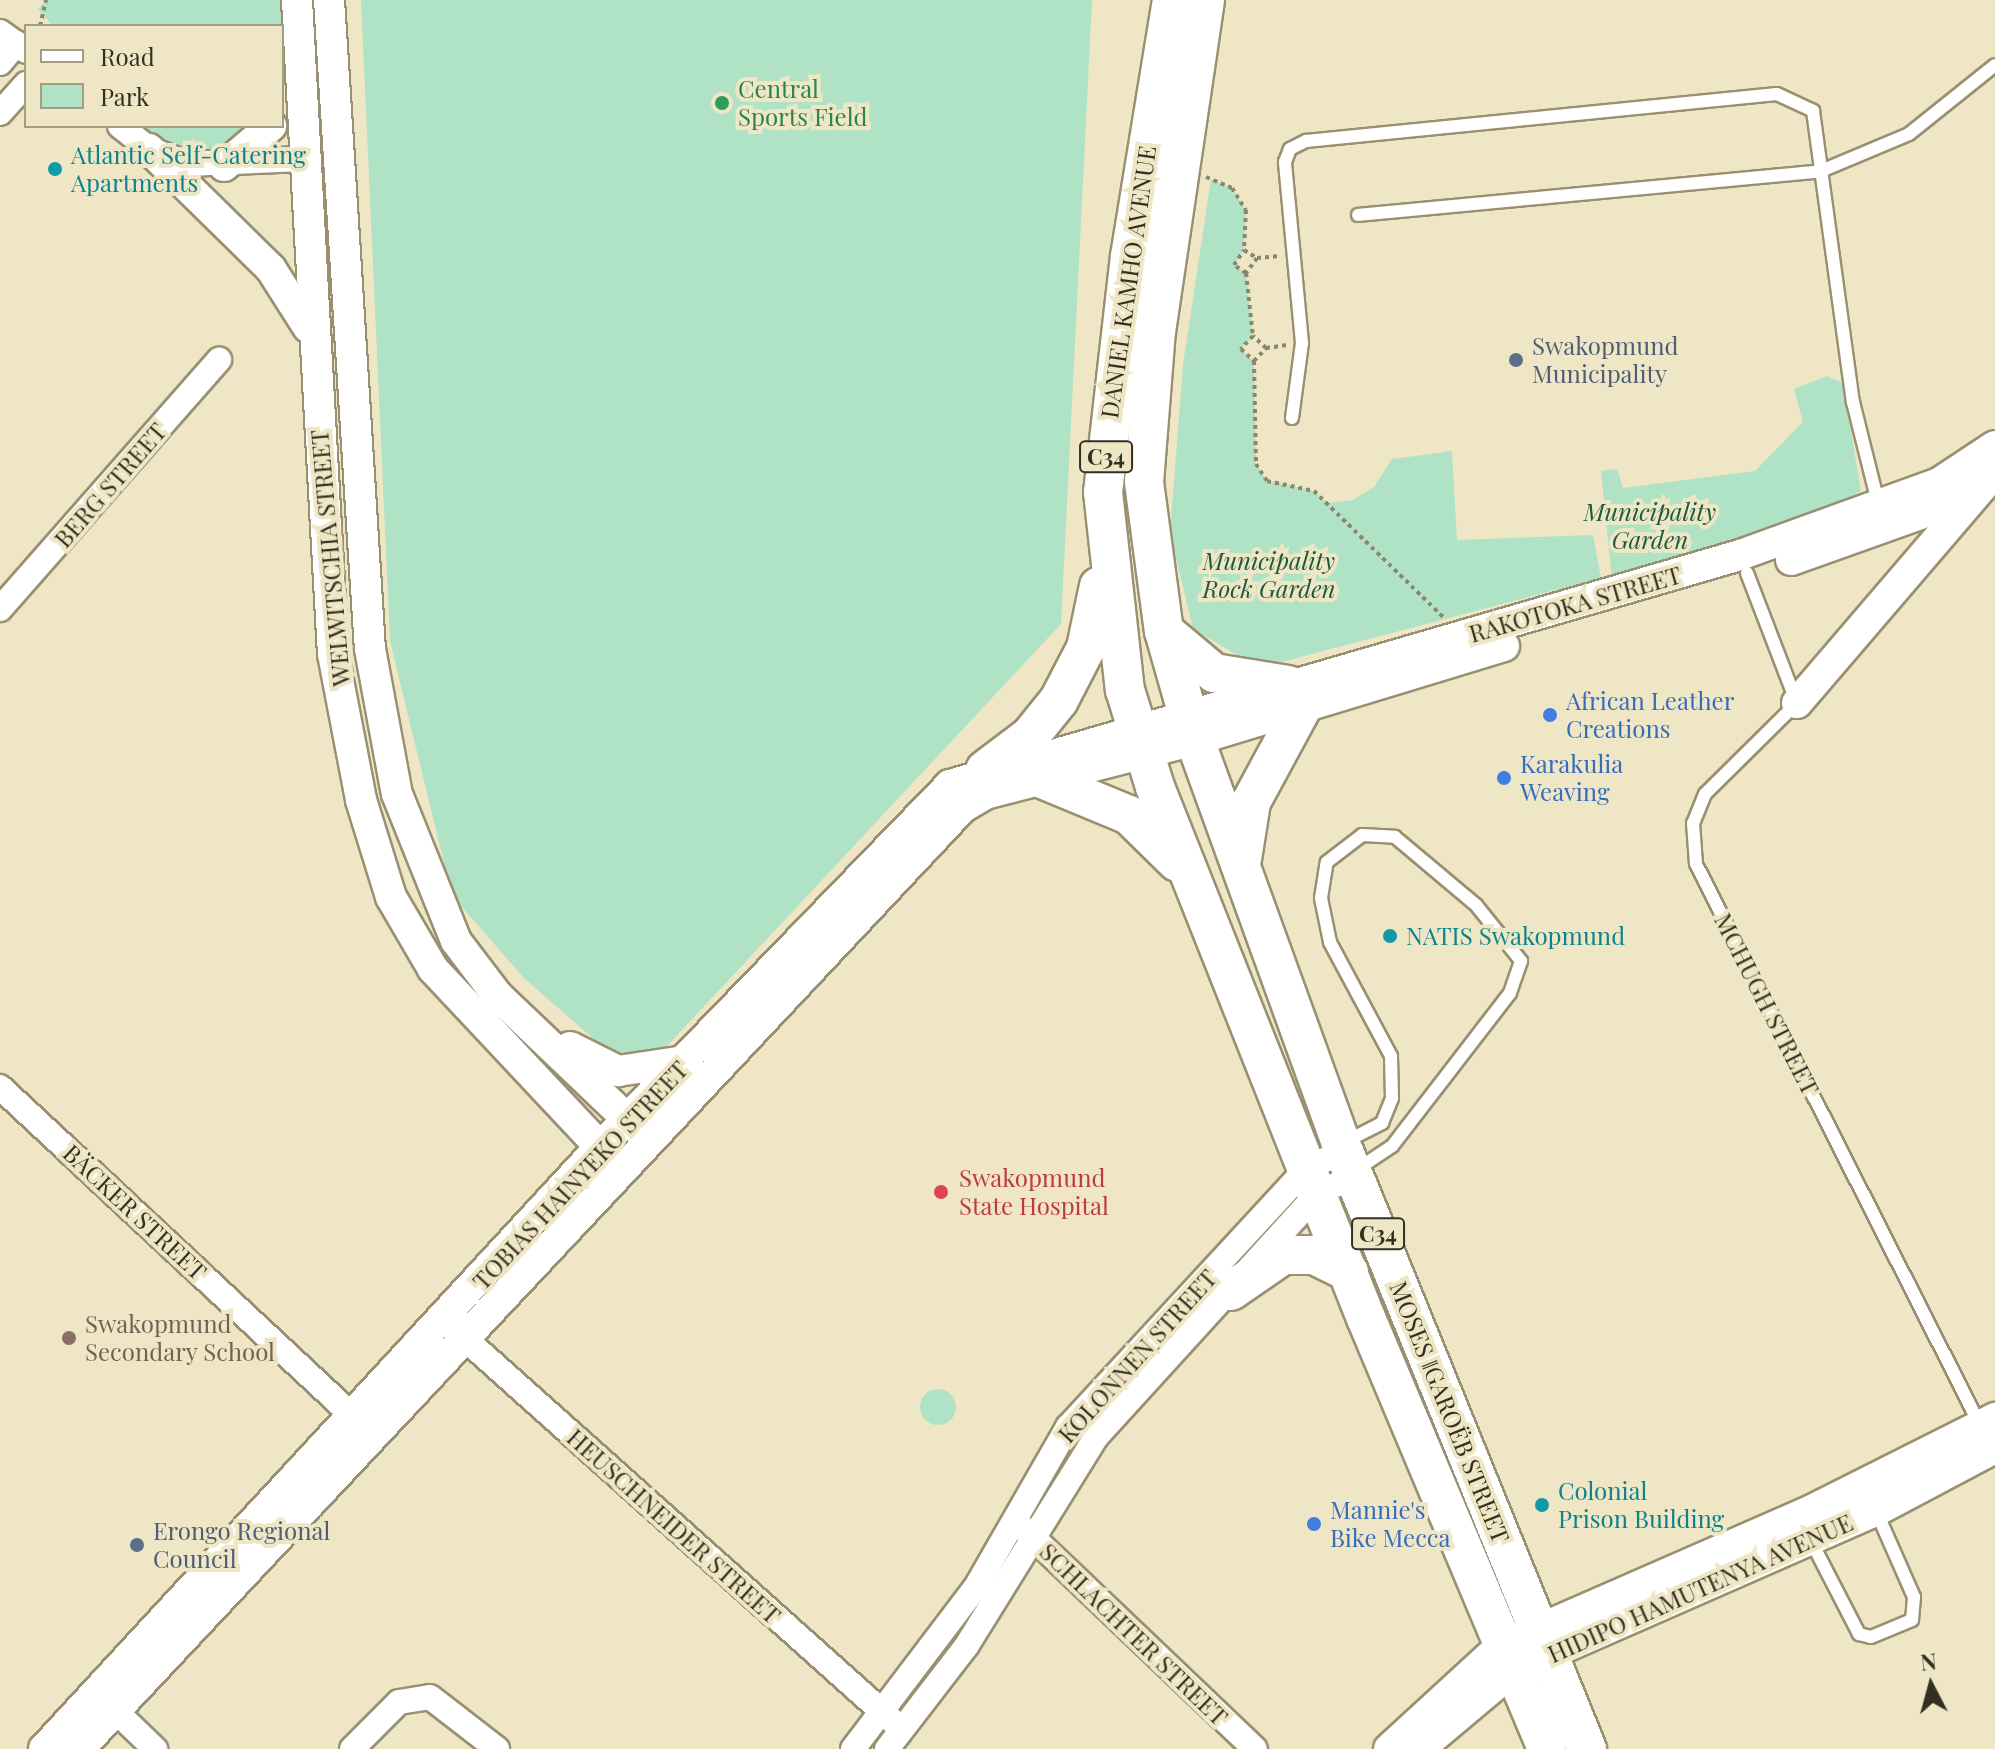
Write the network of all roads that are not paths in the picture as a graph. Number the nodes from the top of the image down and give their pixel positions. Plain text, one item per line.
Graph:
1 (297, 0) edge
2 (329, 0) edge
3 (1172, 0) edge
4 (1205, 0) edge
5 (14, 42) edge
6 (299, 46) junction
7 (0, 63) edge
8 (1995, 65) edge
9 (24, 86) edge
10 (284, 98) edge
11 (334, 108) junction
12 (0, 113) edge
13 (123, 128) edge
14 (269, 128) edge
15 (149, 149) junction
16 (302, 159) junction
17 (224, 166) junction
18 (1821, 171) junction
19 (344, 212) junction
20 (1358, 215) dead end
21 (315, 344) junction
22 (219, 360) dead end
23 (1292, 418) dead end
24 (1995, 446) edge
25 (1991, 478) edge
26 (1882, 518) junction
27 (1105, 537) junction
28 (1747, 573) junction
29 (3, 599) edge
30 (1164, 631) junction
31 (1296, 694) junction
32 (1797, 703) junction
33 (1191, 726) junction
34 (1139, 740) junction
35 (985, 770) junction
36 (1042, 779) junction
37 (1242, 862) junction
38 (1204, 899) junction
39 (545, 1039) junction
40 (684, 1061) junction
41 (0, 1087) edge
42 (638, 1130) junction
43 (599, 1148) junction
44 (1349, 1161) junction
45 (621, 1169) junction
46 (1314, 1179) junction
47 (1349, 1272) junction
48 (1231, 1291) junction
49 (455, 1331) junction
50 (366, 1427) junction
51 (1991, 1435) edge
52 (1876, 1511) junction
53 (1013, 1518) junction
54 (1032, 1537) junction
55 (1811, 1541) junction
56 (1543, 1642) junction
57 (1507, 1658) junction
58 (106, 1703) junction
59 (885, 1714) junction
60 (895, 1740) edge
61 (44, 1749) edge
62 (79, 1749) edge
63 (155, 1749) edge
64 (352, 1749) edge
65 (497, 1749) edge
66 (853, 1749) edge
67 (1255, 1749) edge
68 (1389, 1749) edge
69 (1419, 1749) edge
70 (1547, 1749) edge
71 (1587, 1749) edge

1 - 6 street, WELWITSCHIA STREET
2 - 11 street, WELWITSCHIA STREET
3 - 27 main road, DANIEL KAMHO AVENUE / C34
4 - 30 main road, DANIEL KAMHO AVENUE / C34
5 - 7 street
6 - 10 street
6 - 16 street, WELWITSCHIA STREET
8 - 18 lane
9 - 12 street
11 - 16 street
11 - 19 street, WELWITSCHIA STREET
13 - 15 street
14 - 17 street
15 - 17 street
15 - 21 street
16 - 17 street
16 - 19 street
16 - 21 street, WELWITSCHIA STREET
18 - 20 lane
18 - 23 lane
18 - 26 lane
19 - 39 street, WELWITSCHIA STREET
21 - 43 street, WELWITSCHIA STREET
22 - 29 street, BERG STREET
24 - 26 street, RAKOTOKA STREET
25 - 26 street, RAKOTOKA STREET
25 - 32 street
26 - 28 street, RAKOTOKA STREET
26 - 31 street, RAKOTOKA STREET
27 - 34 main road, DANIEL KAMHO AVENUE / C34
27 - 35 main road
28 - 31 street, RAKOTOKA STREET
28 - 32 lane
30 - 31 main road
30 - 33 main road, DANIEL KAMHO AVENUE / C34
31 - 33 street, RAKOTOKA STREET
31 - 37 main road
32 - 51 lane, MCHUGH STREET
33 - 34 street, TOBIAS HAINYEKO STREET
33 - 37 main road, MOSES ǁGAROËB STREET / C34
34 - 35 street, TOBIAS HAINYEKO STREET
34 - 36 street, TOBIAS HAINYEKO STREET
34 - 38 main road, MOSES ǁGAROËB STREET / C34
35 - 40 street, TOBIAS HAINYEKO STREET
36 - 38 main road
36 - 42 street, TOBIAS HAINYEKO STREET
37 - 44 main road, MOSES ǁGAROËB STREET / C34
38 - 46 main road, MOSES ǁGAROËB STREET / C34
39 - 40 street
39 - 42 street, WELWITSCHIA STREET
40 - 42 street, TOBIAS HAINYEKO STREET
41 - 50 street, BÄCKER STREET
42 - 43 street, TOBIAS HAINYEKO STREET
42 - 45 street, TOBIAS HAINYEKO STREET
43 - 45 street, WELWITSCHIA STREET
43 - 49 street, TOBIAS HAINYEKO STREET
44 - 44 lane
44 - 46 street, KOLONNEN STREET
44 - 56 main road, MOSES ǁGAROËB STREET / C34
45 - 49 street, TOBIAS HAINYEKO STREET
46 - 47 main road, MOSES ǁGAROËB STREET / C34
46 - 48 street, KOLONNEN STREET
46 - 53 street, KOLONNEN STREET
47 - 48 main road
47 - 57 main road, MOSES ǁGAROËB STREET / C34
48 - 54 street, KOLONNEN STREET
49 - 50 street, TOBIAS HAINYEKO STREET
49 - 59 street, HEUSCHNEIDER STREET
50 - 58 street, TOBIAS HAINYEKO STREET
51 - 52 street, HIDIPO HAMUTENYA AVENUE
51 - 56 street, HIDIPO HAMUTENYA AVENUE
52 - 55 street, HIDIPO HAMUTENYA AVENUE
52 - 55 lane
53 - 54 street, SCHLACHTER STREET
53 - 59 street, KOLONNEN STREET
54 - 60 street, KOLONNEN STREET
54 - 67 street, SCHLACHTER STREET
55 - 56 street, HIDIPO HAMUTENYA AVENUE
56 - 57 street, HIDIPO HAMUTENYA AVENUE
56 - 71 main road, MOSES ǁGAROËB STREET / C34
57 - 68 street, HIDIPO HAMUTENYA AVENUE
57 - 69 street, HIDIPO HAMUTENYA AVENUE
57 - 70 main road, MOSES ǁGAROËB STREET / C34
58 - 61 street, TOBIAS HAINYEKO STREET
58 - 62 street, TOBIAS HAINYEKO STREET
58 - 63 street
59 - 60 street, HEUSCHNEIDER STREET
59 - 66 street, KOLONNEN STREET
64 - 65 street

